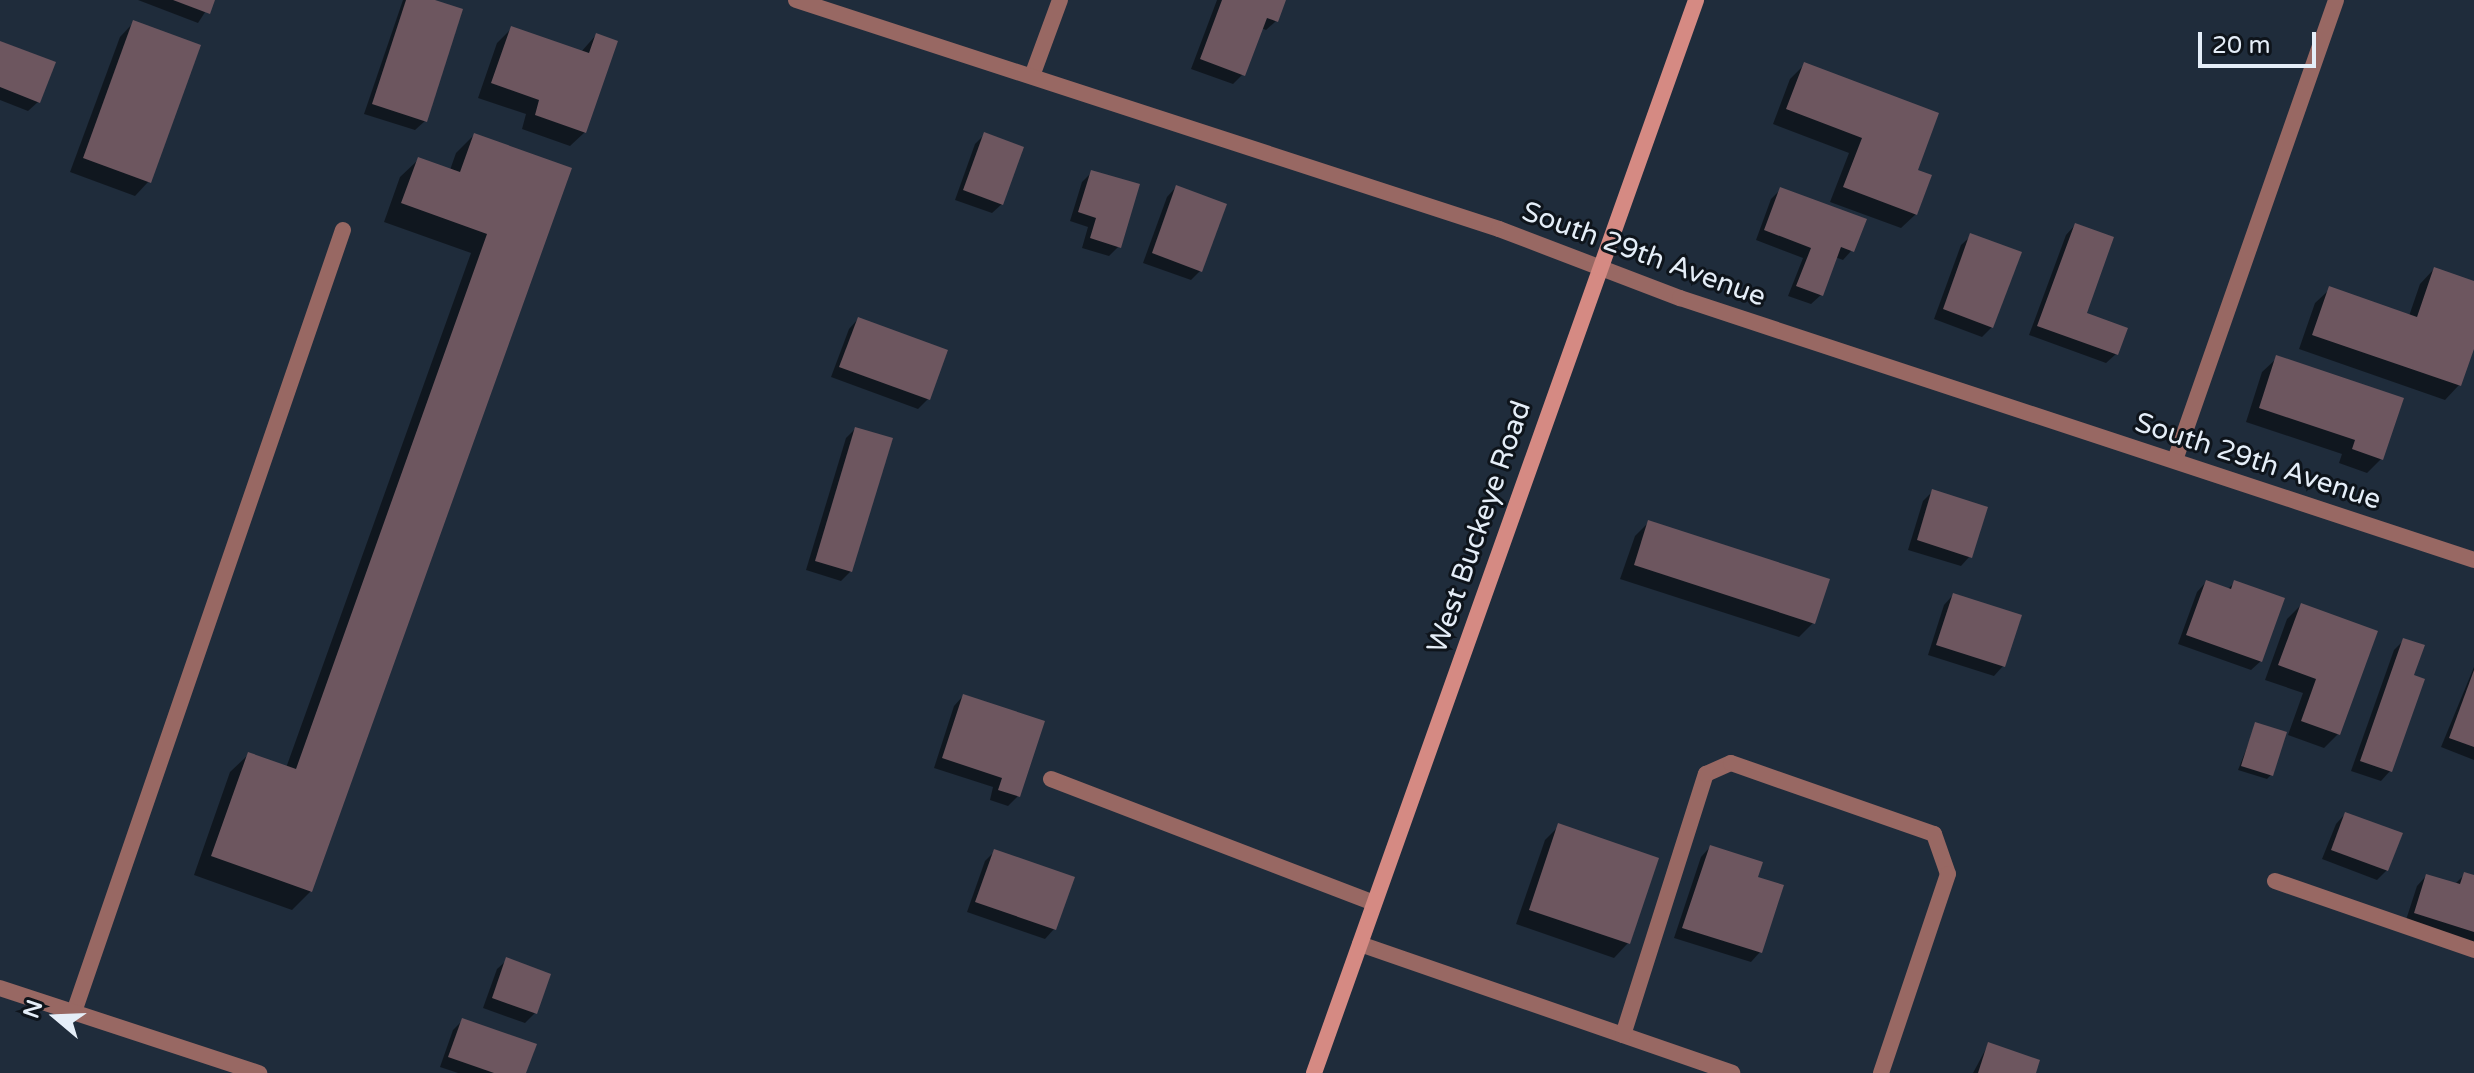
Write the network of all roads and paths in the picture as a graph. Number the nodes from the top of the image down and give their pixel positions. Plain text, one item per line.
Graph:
1 (796, 0) edge
2 (1060, 0) edge
3 (1696, 0) edge
4 (2336, 0) edge
5 (1032, 76) junction
6 (343, 230) dead end
7 (1598, 267) junction
8 (2175, 460) junction
9 (2474, 560) edge
10 (1051, 779) dead end
11 (2275, 881) dead end
12 (1374, 903) junction
13 (1360, 944) junction
14 (2474, 950) edge
15 (0, 988) edge
16 (74, 1012) junction
17 (1623, 1035) junction
18 (259, 1073) edge
19 (1314, 1073) edge
20 (1732, 1073) edge
21 (1881, 1073) edge

1 - 5 street, South 29th Avenue
2 - 5 street
3 - 7 main road, West Buckeye Road
4 - 8 street
5 - 7 street, South 29th Avenue
6 - 16 street
7 - 8 street, South 29th Avenue
7 - 12 main road, West Buckeye Road
8 - 9 street, South 29th Avenue
10 - 12 street
11 - 14 street
12 - 13 main road, West Buckeye Road
13 - 17 street
13 - 19 main road, West Buckeye Road
15 - 16 street
16 - 18 street
17 - 20 street
17 - 21 street

